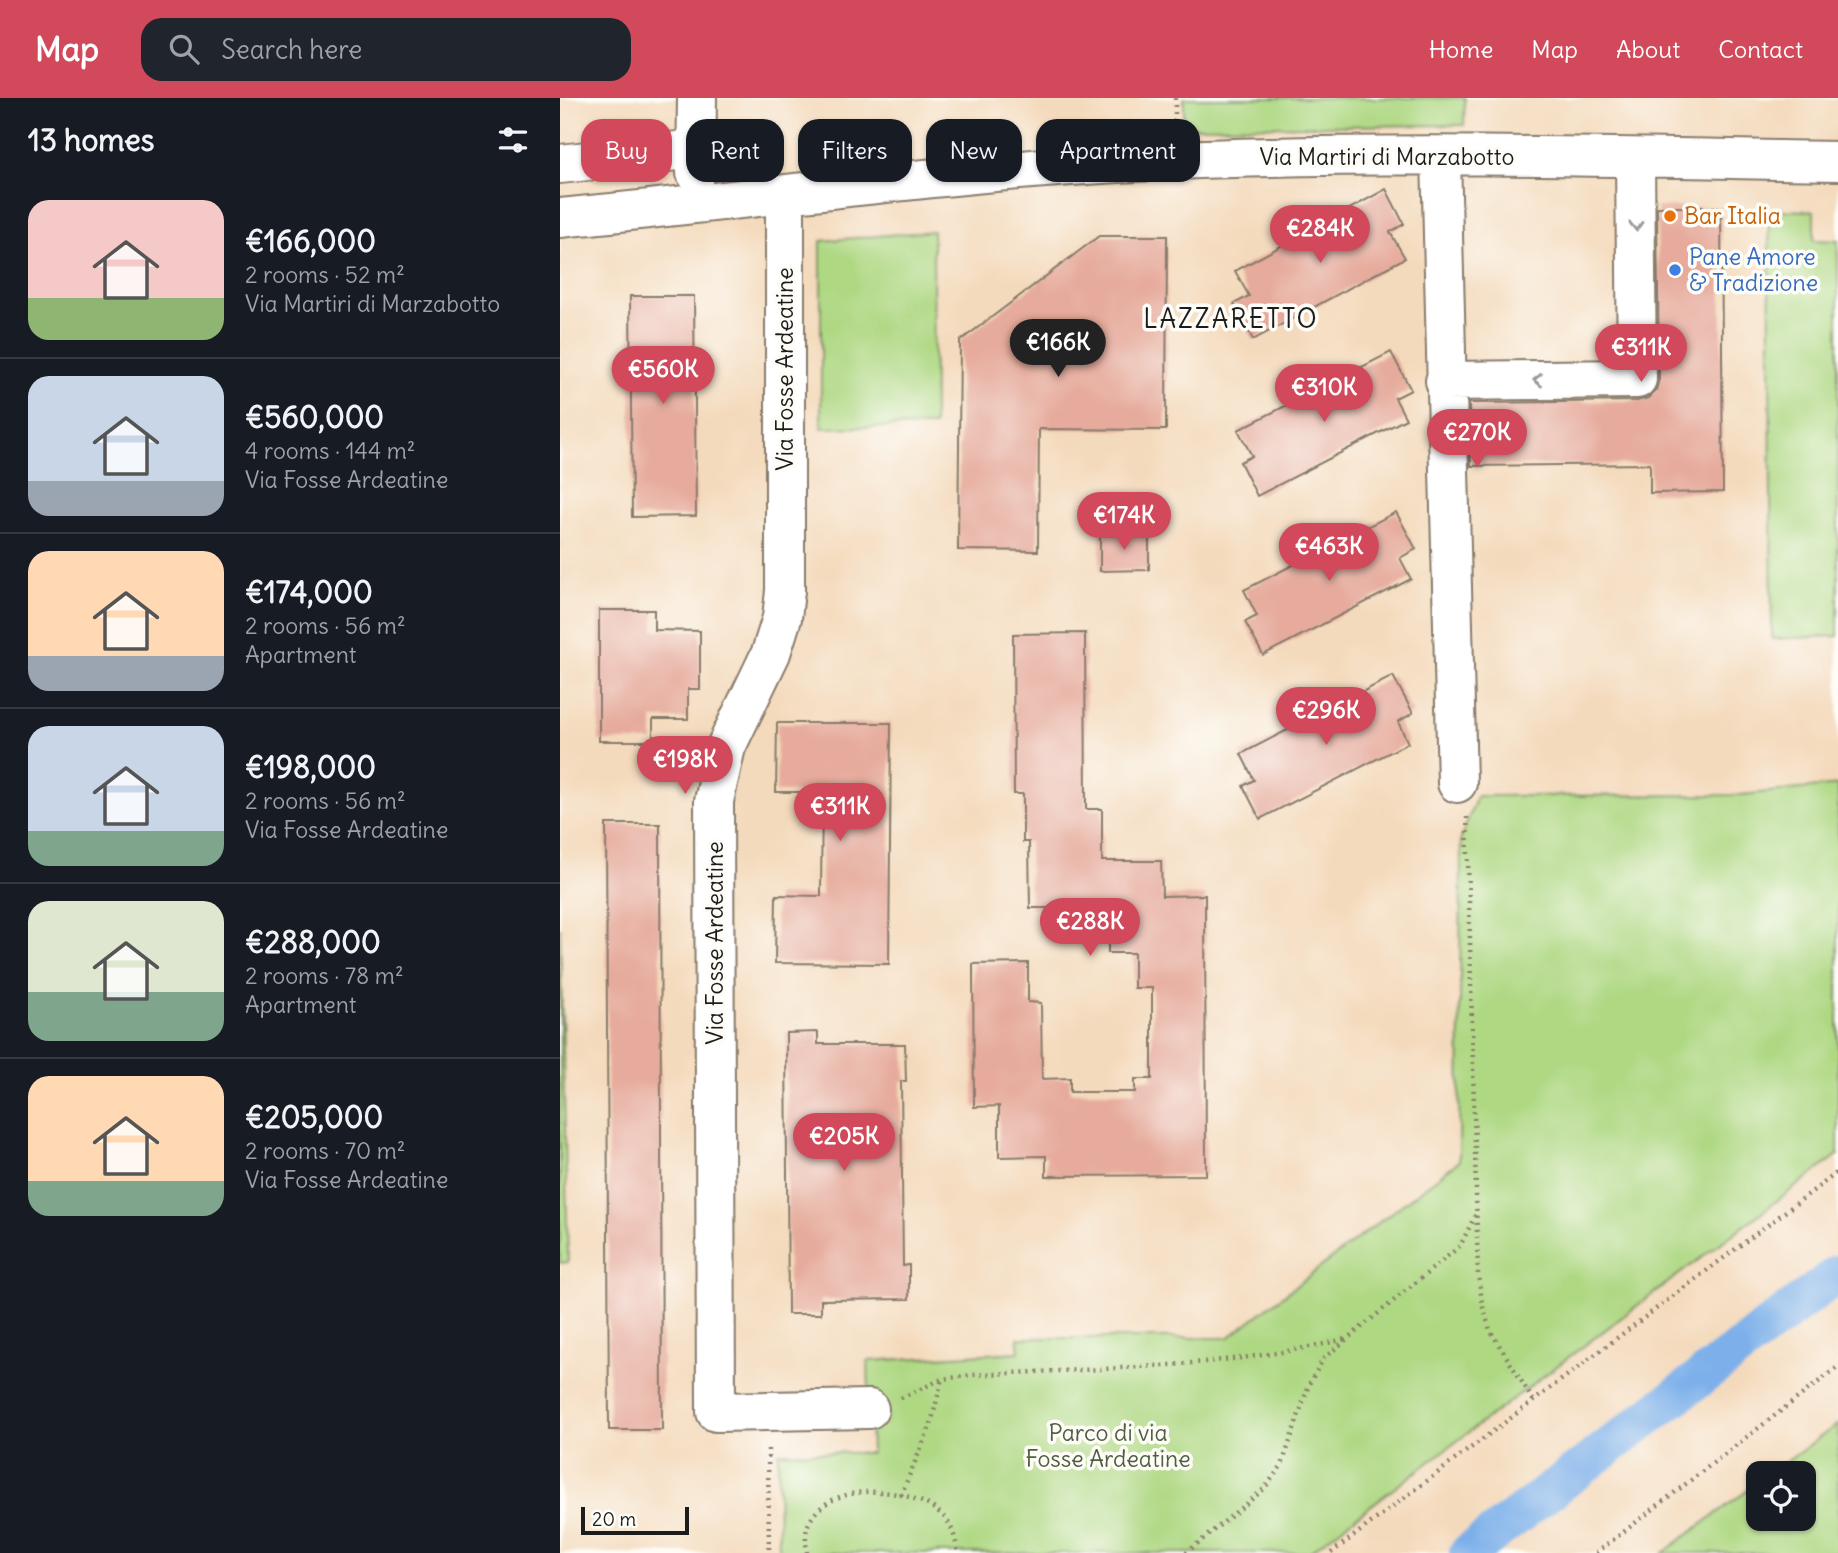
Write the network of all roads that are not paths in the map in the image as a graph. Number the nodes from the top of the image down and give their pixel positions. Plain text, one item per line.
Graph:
1 (697, 98) edge
2 (697, 119) edge
3 (686, 150) edge
4 (1441, 156) junction
5 (1635, 158) junction
6 (1838, 160) edge
7 (560, 164) edge
8 (696, 182) edge
9 (785, 195) junction
10 (696, 205) junction
11 (560, 218) edge
12 (1445, 381) junction
13 (1457, 783) road end
14 (869, 1409) road end

1 - 2 street
3 - 7 street
4 - 5 street, Via Martiri di Marzabotto
4 - 9 street, Via Martiri di Marzabotto
4 - 12 street
5 - 6 street, Via Martiri di Marzabotto
5 -> 12 street
8 - 10 street
9 - 10 street, Via Martiri di Marzabotto
9 - 14 street, Via Fosse Ardeatine
10 - 11 street, Via Martiri di Marzabotto
12 - 13 street

